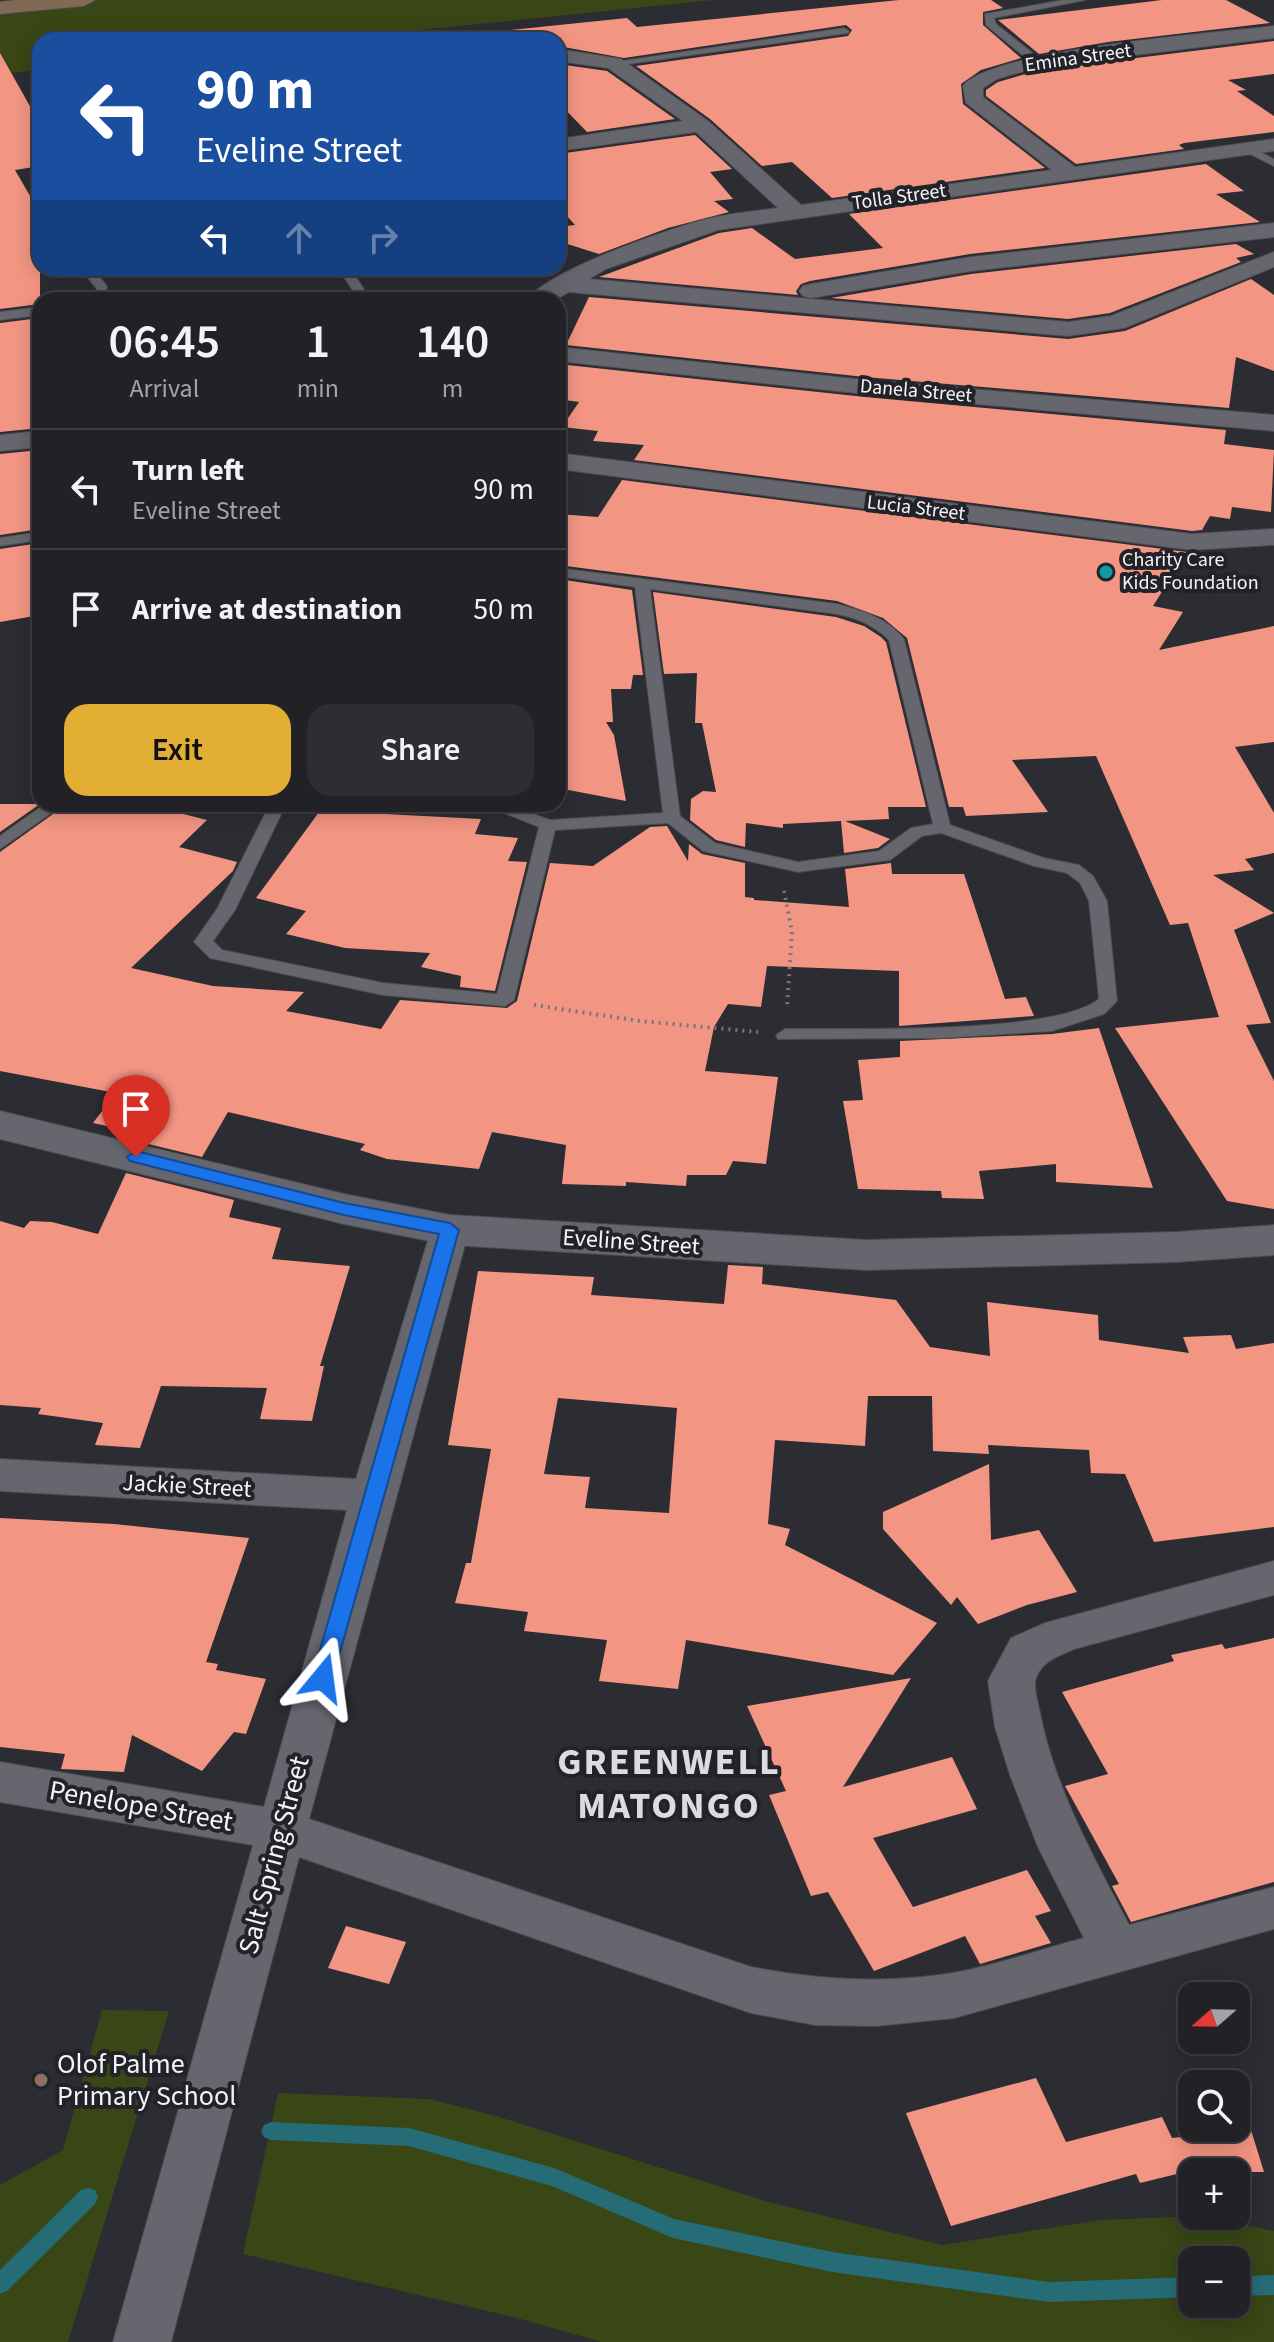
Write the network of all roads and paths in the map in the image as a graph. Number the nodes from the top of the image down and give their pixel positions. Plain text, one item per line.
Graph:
1 (84, 0) edge
2 (1080, 0) edge
3 (0, 8) edge
4 (844, 31) dead end
5 (1274, 32) edge
6 (566, 56) edge
7 (1036, 61) junction
8 (614, 63) junction
9 (701, 125) junction
10 (566, 144) edge
11 (1274, 145) edge
12 (1248, 149) junction
13 (1274, 163) edge
14 (1071, 174) junction
15 (794, 211) junction
16 (1274, 230) edge
17 (1274, 259) edge
18 (563, 284) junction
19 (551, 292) edge
20 (753, 301) junction
21 (32, 312) edge
22 (0, 316) edge
23 (566, 355) edge
24 (1274, 423) edge
25 (32, 440) edge
26 (0, 443) edge
27 (566, 462) edge
28 (32, 537) edge
29 (1274, 537) edge
30 (0, 542) edge
31 (566, 573) edge
32 (642, 585) junction
33 (45, 812) edge
34 (274, 812) edge
35 (512, 812) edge
36 (672, 818) junction
37 (548, 825) junction
38 (942, 828) junction
39 (0, 844) edge
40 (767, 860) junction
41 (505, 1000) junction
42 (785, 1035) junction
43 (0, 1125) edge
44 (450, 1230) junction
45 (1274, 1240) edge
46 (0, 1475) edge
47 (373, 1496) junction
48 (1274, 1578) edge
49 (0, 1782) edge
50 (281, 1830) junction
51 (1274, 1908) edge
52 (1117, 1952) junction
53 (142, 2342) edge

1 - 3 main road
2 - 7 lane
4 - 8 lane
5 - 7 street, Emina Street
6 - 8 street
7 - 14 street, Emina Street
8 - 9 street
9 - 10 street
9 - 15 street
11 - 12 street, Tolla Street
12 - 13 lane
12 - 14 street, Tolla Street
14 - 15 street, Tolla Street
15 - 18 street, Tolla Street
16 - 20 street
17 - 20 street
18 - 19 street, Tolla Street
18 - 20 street
21 - 22 lane
23 - 24 street, Danela Street
25 - 26 street
27 - 29 street, Lucia Street
28 - 30 lane
31 - 32 lane
32 - 36 lane
32 - 38 lane
33 - 39 lane
34 - 41 lane
35 - 37 lane
36 - 37 lane
36 - 40 lane
37 - 41 lane
38 - 40 lane
38 - 42 lane
40 - 42 path
41 - 42 path
43 - 44 street, Eveline Street
44 - 45 street, Eveline Street
44 - 47 street, Salt Spring Street
46 - 47 street, Jackie Street
47 - 50 street, Salt Spring Street
48 - 52 street
49 - 50 street, Penelope Street
50 - 52 street, Penelope Street
50 - 53 street, Salt Spring Street
51 - 52 street, Penelope Street

